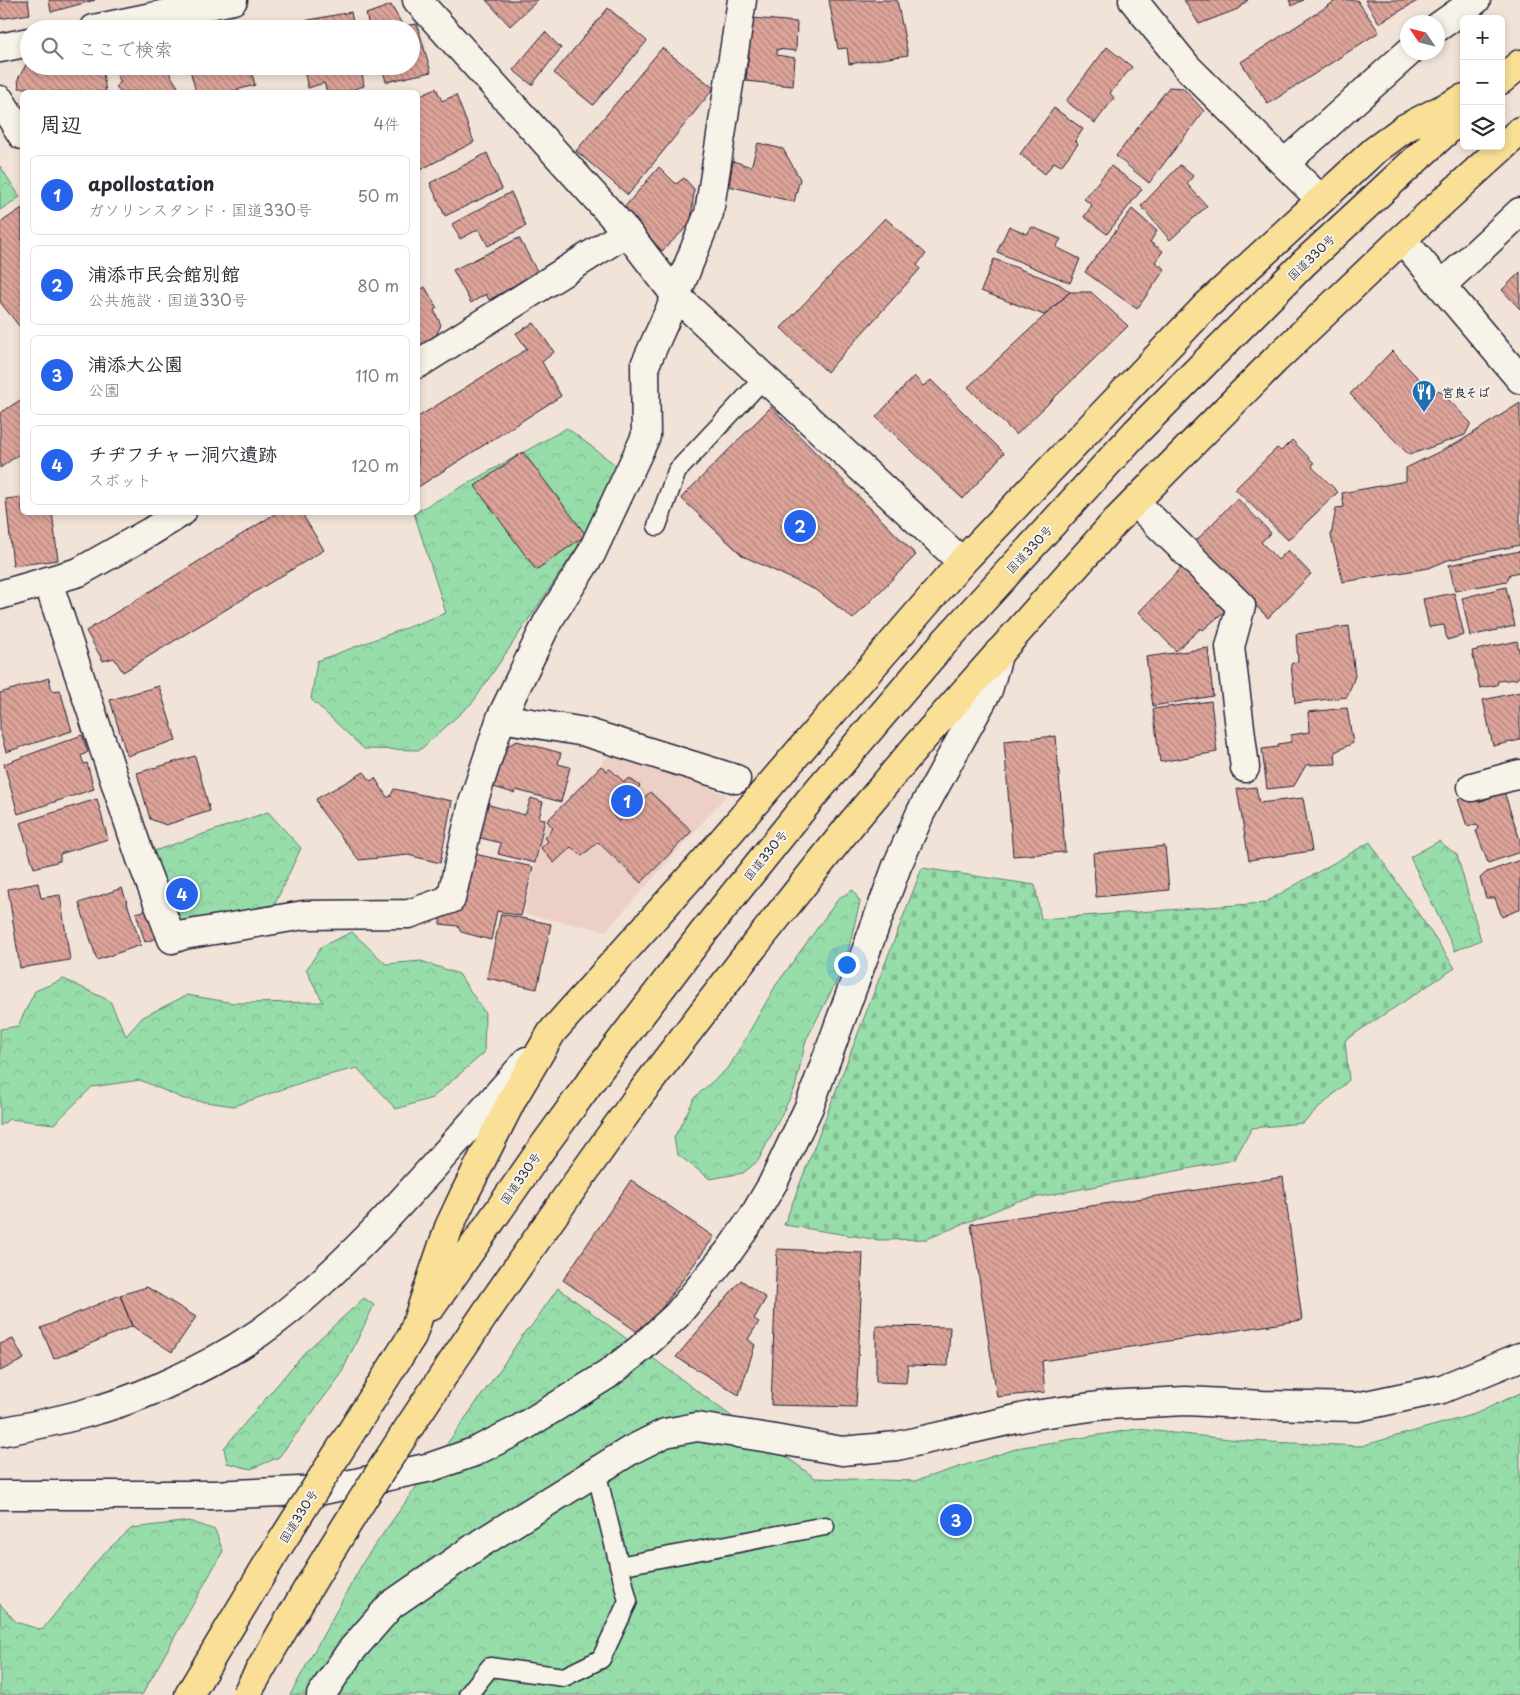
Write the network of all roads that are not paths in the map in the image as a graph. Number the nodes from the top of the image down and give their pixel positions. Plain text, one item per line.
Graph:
1 (233, 0) edge
2 (417, 0) edge
3 (742, 0) edge
4 (1133, 0) edge
5 (1476, 0) edge
6 (137, 20) edge
7 (1445, 22) edge
8 (20, 44) edge
9 (0, 48) edge
10 (1400, 60) edge
11 (0, 100) edge
12 (1460, 100) edge
13 (1460, 119) edge
14 (1520, 131) edge
15 (20, 132) edge
16 (1285, 163) junction
17 (1321, 200) junction
18 (1520, 212) edge
19 (627, 232) junction
20 (1402, 239) junction
21 (1442, 285) junction
22 (676, 296) junction
23 (420, 363) edge
24 (764, 378) junction
25 (1520, 379) edge
26 (1135, 502) junction
27 (177, 515) edge
28 (657, 526) dead end
29 (962, 562) junction
30 (48, 582) junction
31 (0, 595) edge
32 (1000, 652) junction
33 (501, 718) junction
34 (1245, 768) dead end
35 (1520, 774) edge
36 (736, 779) dead end
37 (1472, 787) dead end
38 (552, 1032) junction
39 (412, 1336) junction
40 (1520, 1357) edge
41 (0, 1432) edge
42 (596, 1471) junction
43 (0, 1495) edge
44 (825, 1526) dead end
45 (619, 1566) junction
46 (189, 1695) edge
47 (246, 1695) edge
48 (321, 1695) edge
49 (468, 1695) edge

1 - 6 street
2 - 19 street
3 - 22 street
4 - 16 street
5 - 7 street
8 - 9 street
10 - 16 street
11 - 15 street
12 - 17 highway
13 - 39 highway, 国道330号
14 - 20 highway
16 - 17 street
17 - 29 highway
18 - 21 street
19 - 22 street
19 - 23 street
20 - 21 street
20 - 26 highway
21 - 25 street
22 - 24 street
22 - 33 street
24 - 28 lane
24 - 29 street
26 - 32 highway
26 - 34 street
27 - 30 street
29 - 38 highway
30 - 31 street
30 - 33 street
32 - 43 street
32 - 47 highway, bridge
33 - 36 street
35 - 37 street
38 - 39 highway
38 - 41 street
39 - 46 highway, 国道330号, bridge
40 - 42 street
42 - 45 lane
42 - 48 street
44 - 45 lane
45 - 49 lane

